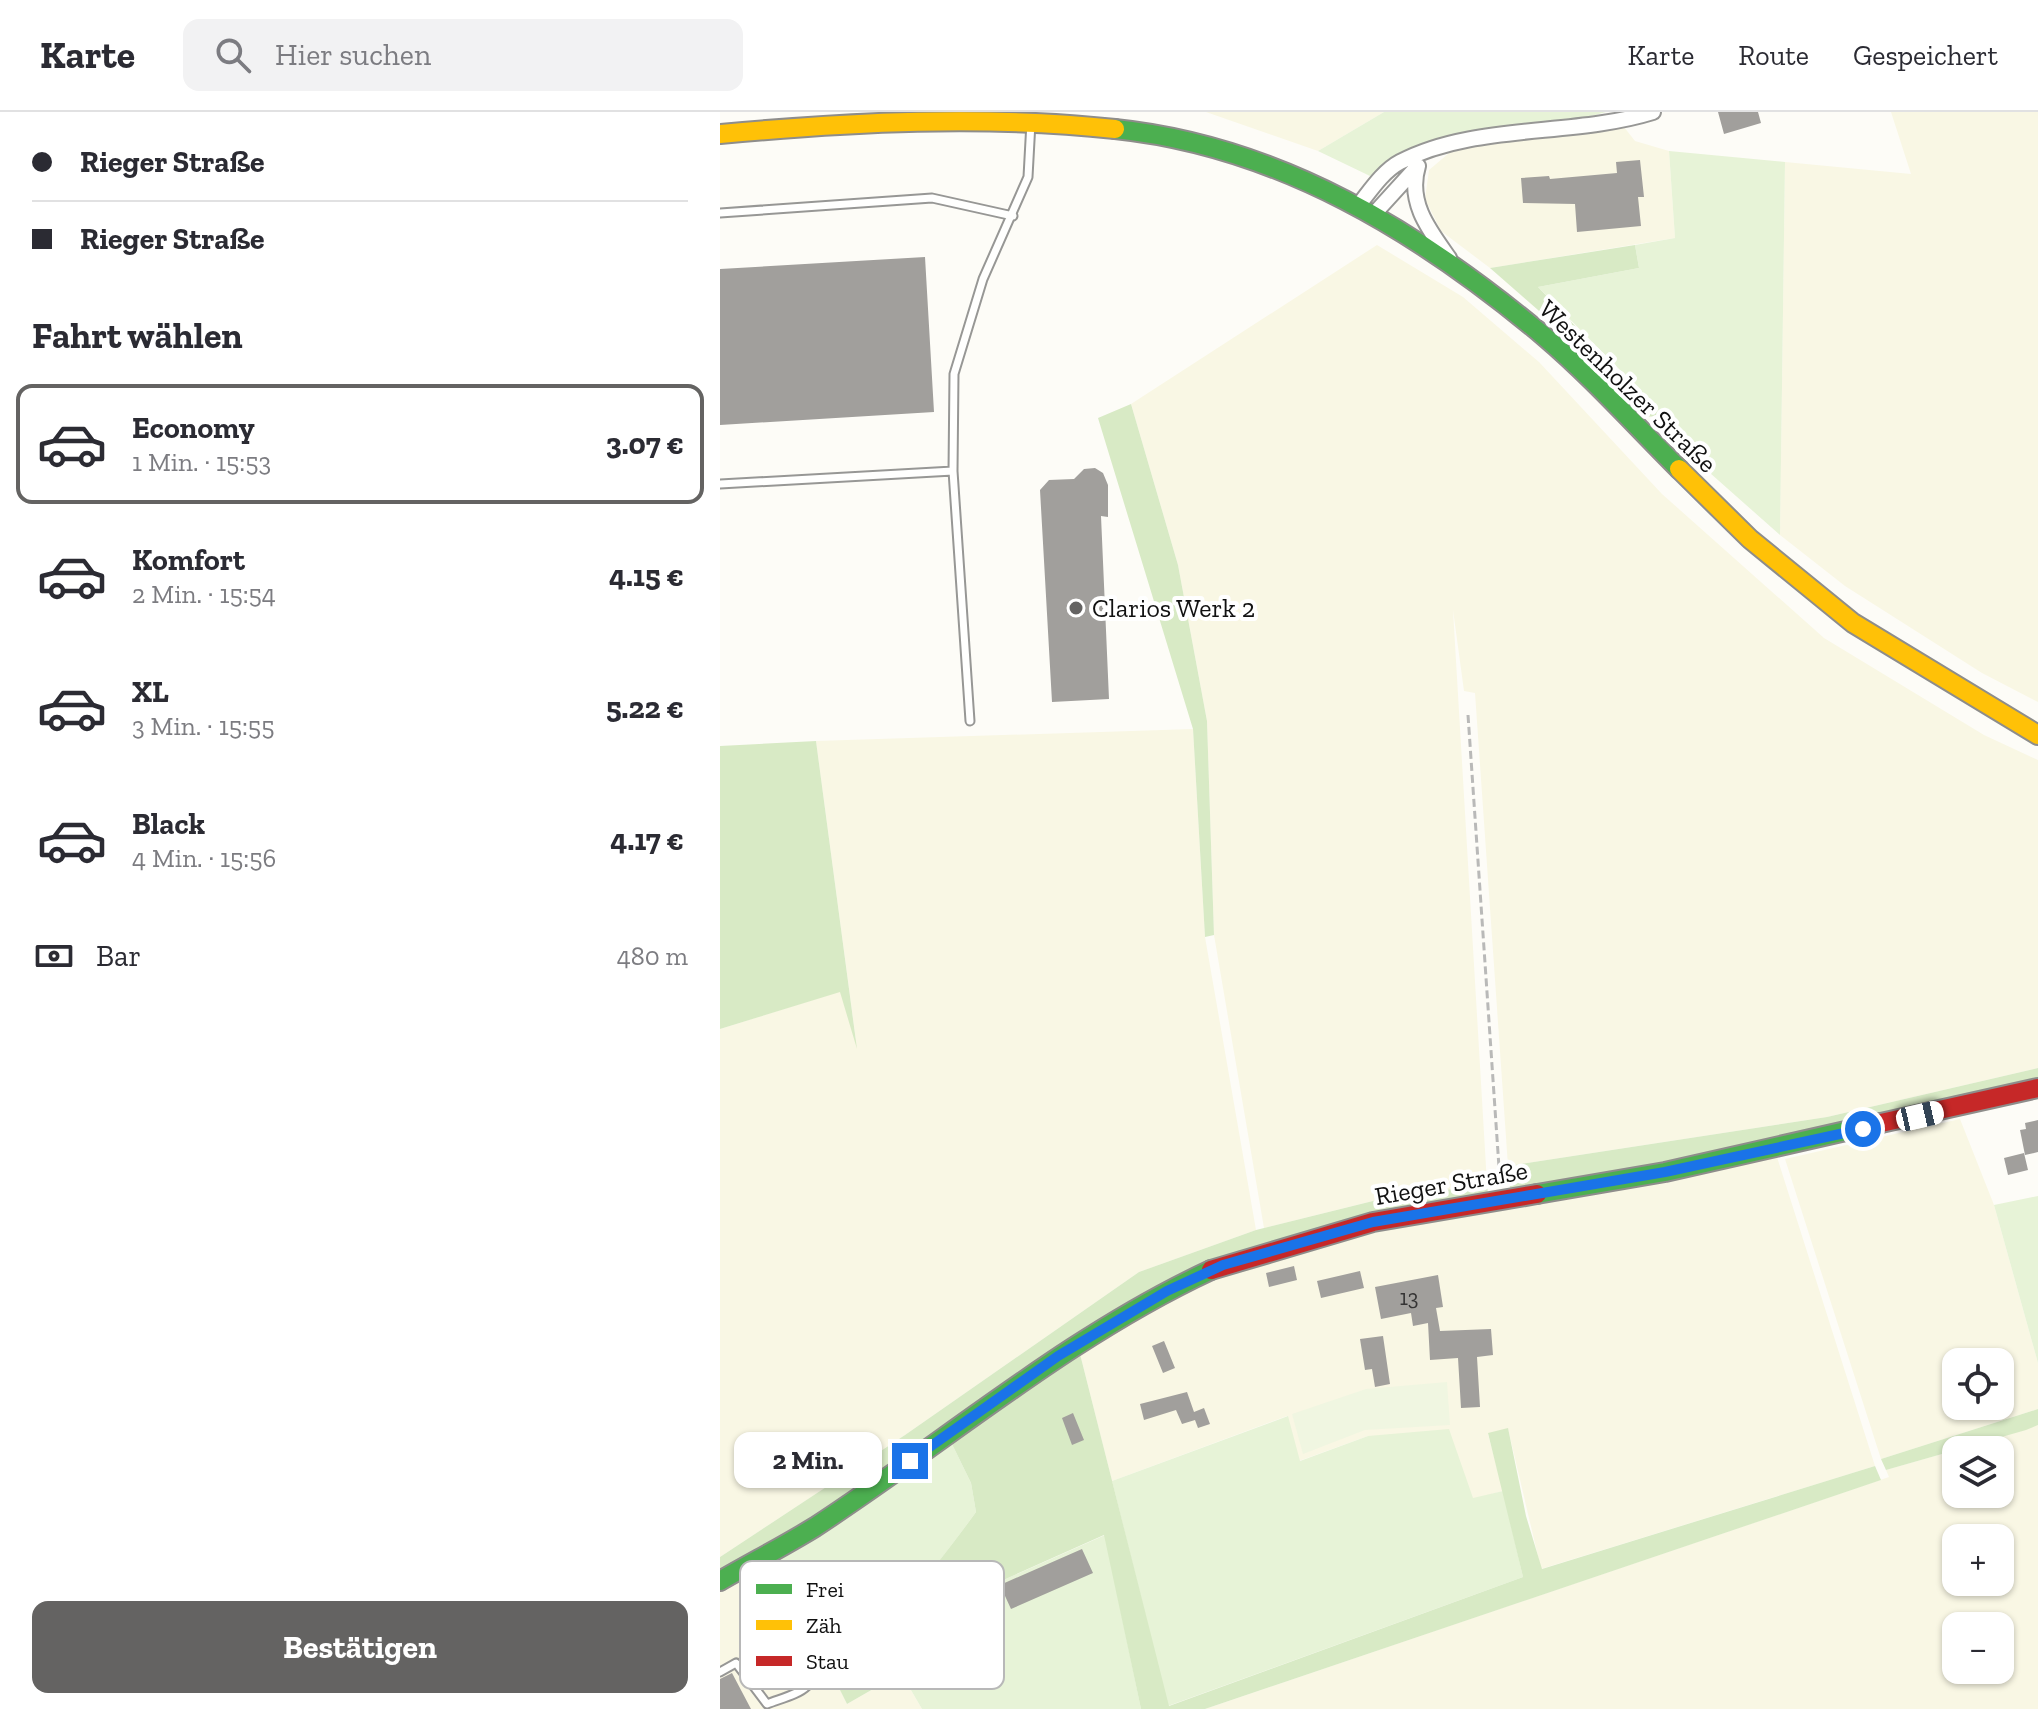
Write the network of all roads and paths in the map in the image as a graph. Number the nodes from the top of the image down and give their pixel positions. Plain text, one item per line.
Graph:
1 (1653, 112) edge
2 (1031, 116) edge
3 (720, 134) edge
4 (1426, 152) junction
5 (1418, 166) junction
6 (1366, 210) junction
7 (720, 213) edge
8 (1013, 216) junction
9 (1456, 268) junction
10 (953, 471) junction
11 (720, 484) edge
12 (1468, 715) dead end
13 (970, 721) dead end
14 (2038, 735) edge
15 (2038, 1088) edge
16 (1501, 1201) junction
17 (763, 1556) junction
18 (754, 1561) edge
19 (766, 1561) edge
20 (740, 1569) edge
21 (720, 1581) edge
22 (740, 1668) edge
23 (720, 1672) edge
24 (756, 1689) edge
25 (802, 1689) edge

1 - 4 street
2 - 3 main road, Westenholzer Straße
2 - 6 main road, Westenholzer Straße
2 - 8 lane
4 - 5 street
4 - 6 street
5 - 6 street
5 - 9 street
6 - 9 main road, Westenholzer Straße
7 - 8 lane
8 - 10 lane
9 - 14 main road, Westenholzer Straße
10 - 11 lane
10 - 13 lane
12 - 16 path
15 - 16 main road, Rieger Straße
16 - 17 main road, Rieger Straße
17 - 18 main road, Rieger Straße
17 - 19 lane
20 - 21 main road, Rieger Straße
22 - 23 lane
24 - 25 lane

